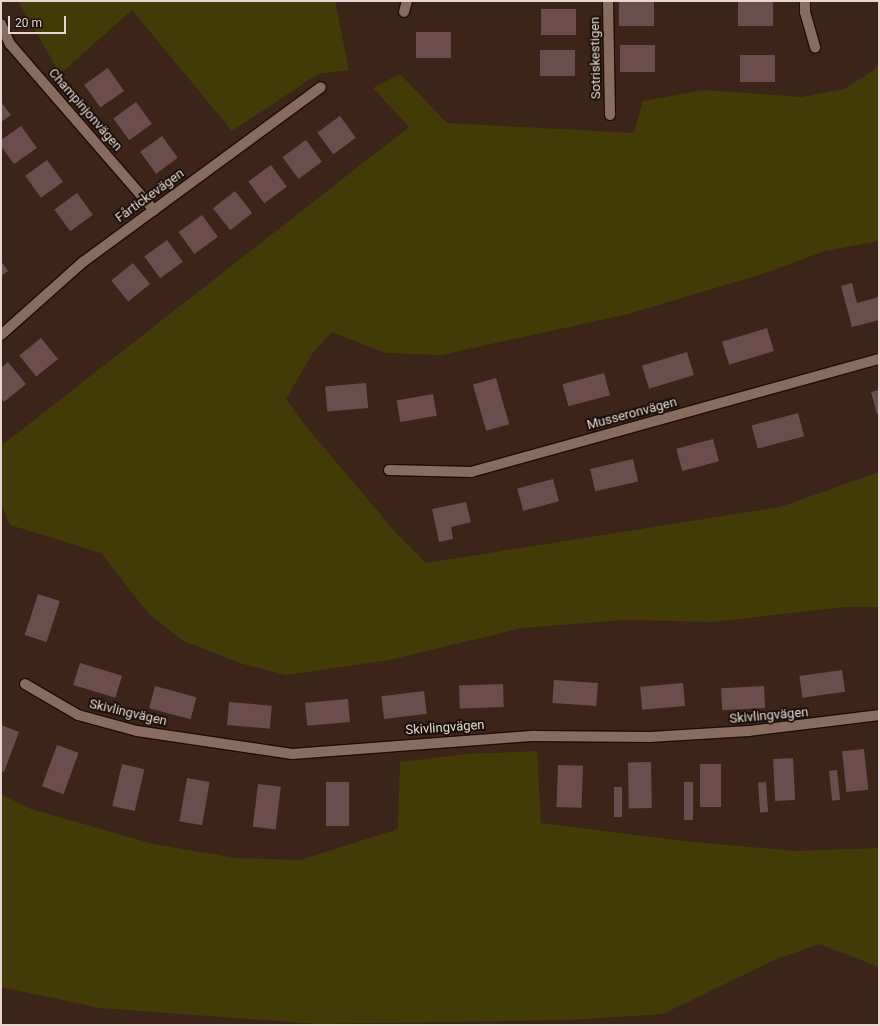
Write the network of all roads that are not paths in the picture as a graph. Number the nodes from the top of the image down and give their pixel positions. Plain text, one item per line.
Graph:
1 (407, 1) edge
2 (608, 1) edge
3 (805, 1) edge
4 (404, 12) dead end
5 (1, 24) edge
6 (815, 48) dead end
7 (321, 87) dead end
8 (610, 115) dead end
9 (154, 210) junction
10 (1, 335) edge
11 (879, 359) edge
12 (389, 470) dead end
13 (25, 684) dead end
14 (879, 715) edge

1 - 4 street
2 - 8 street, Sotriskestigen
3 - 6 street
5 - 9 street, Champinjonvägen
7 - 9 street, Fårtickevägen
9 - 10 street, Fårtickevägen
11 - 12 street, Musseronvägen
13 - 14 street, Skivlingvägen

